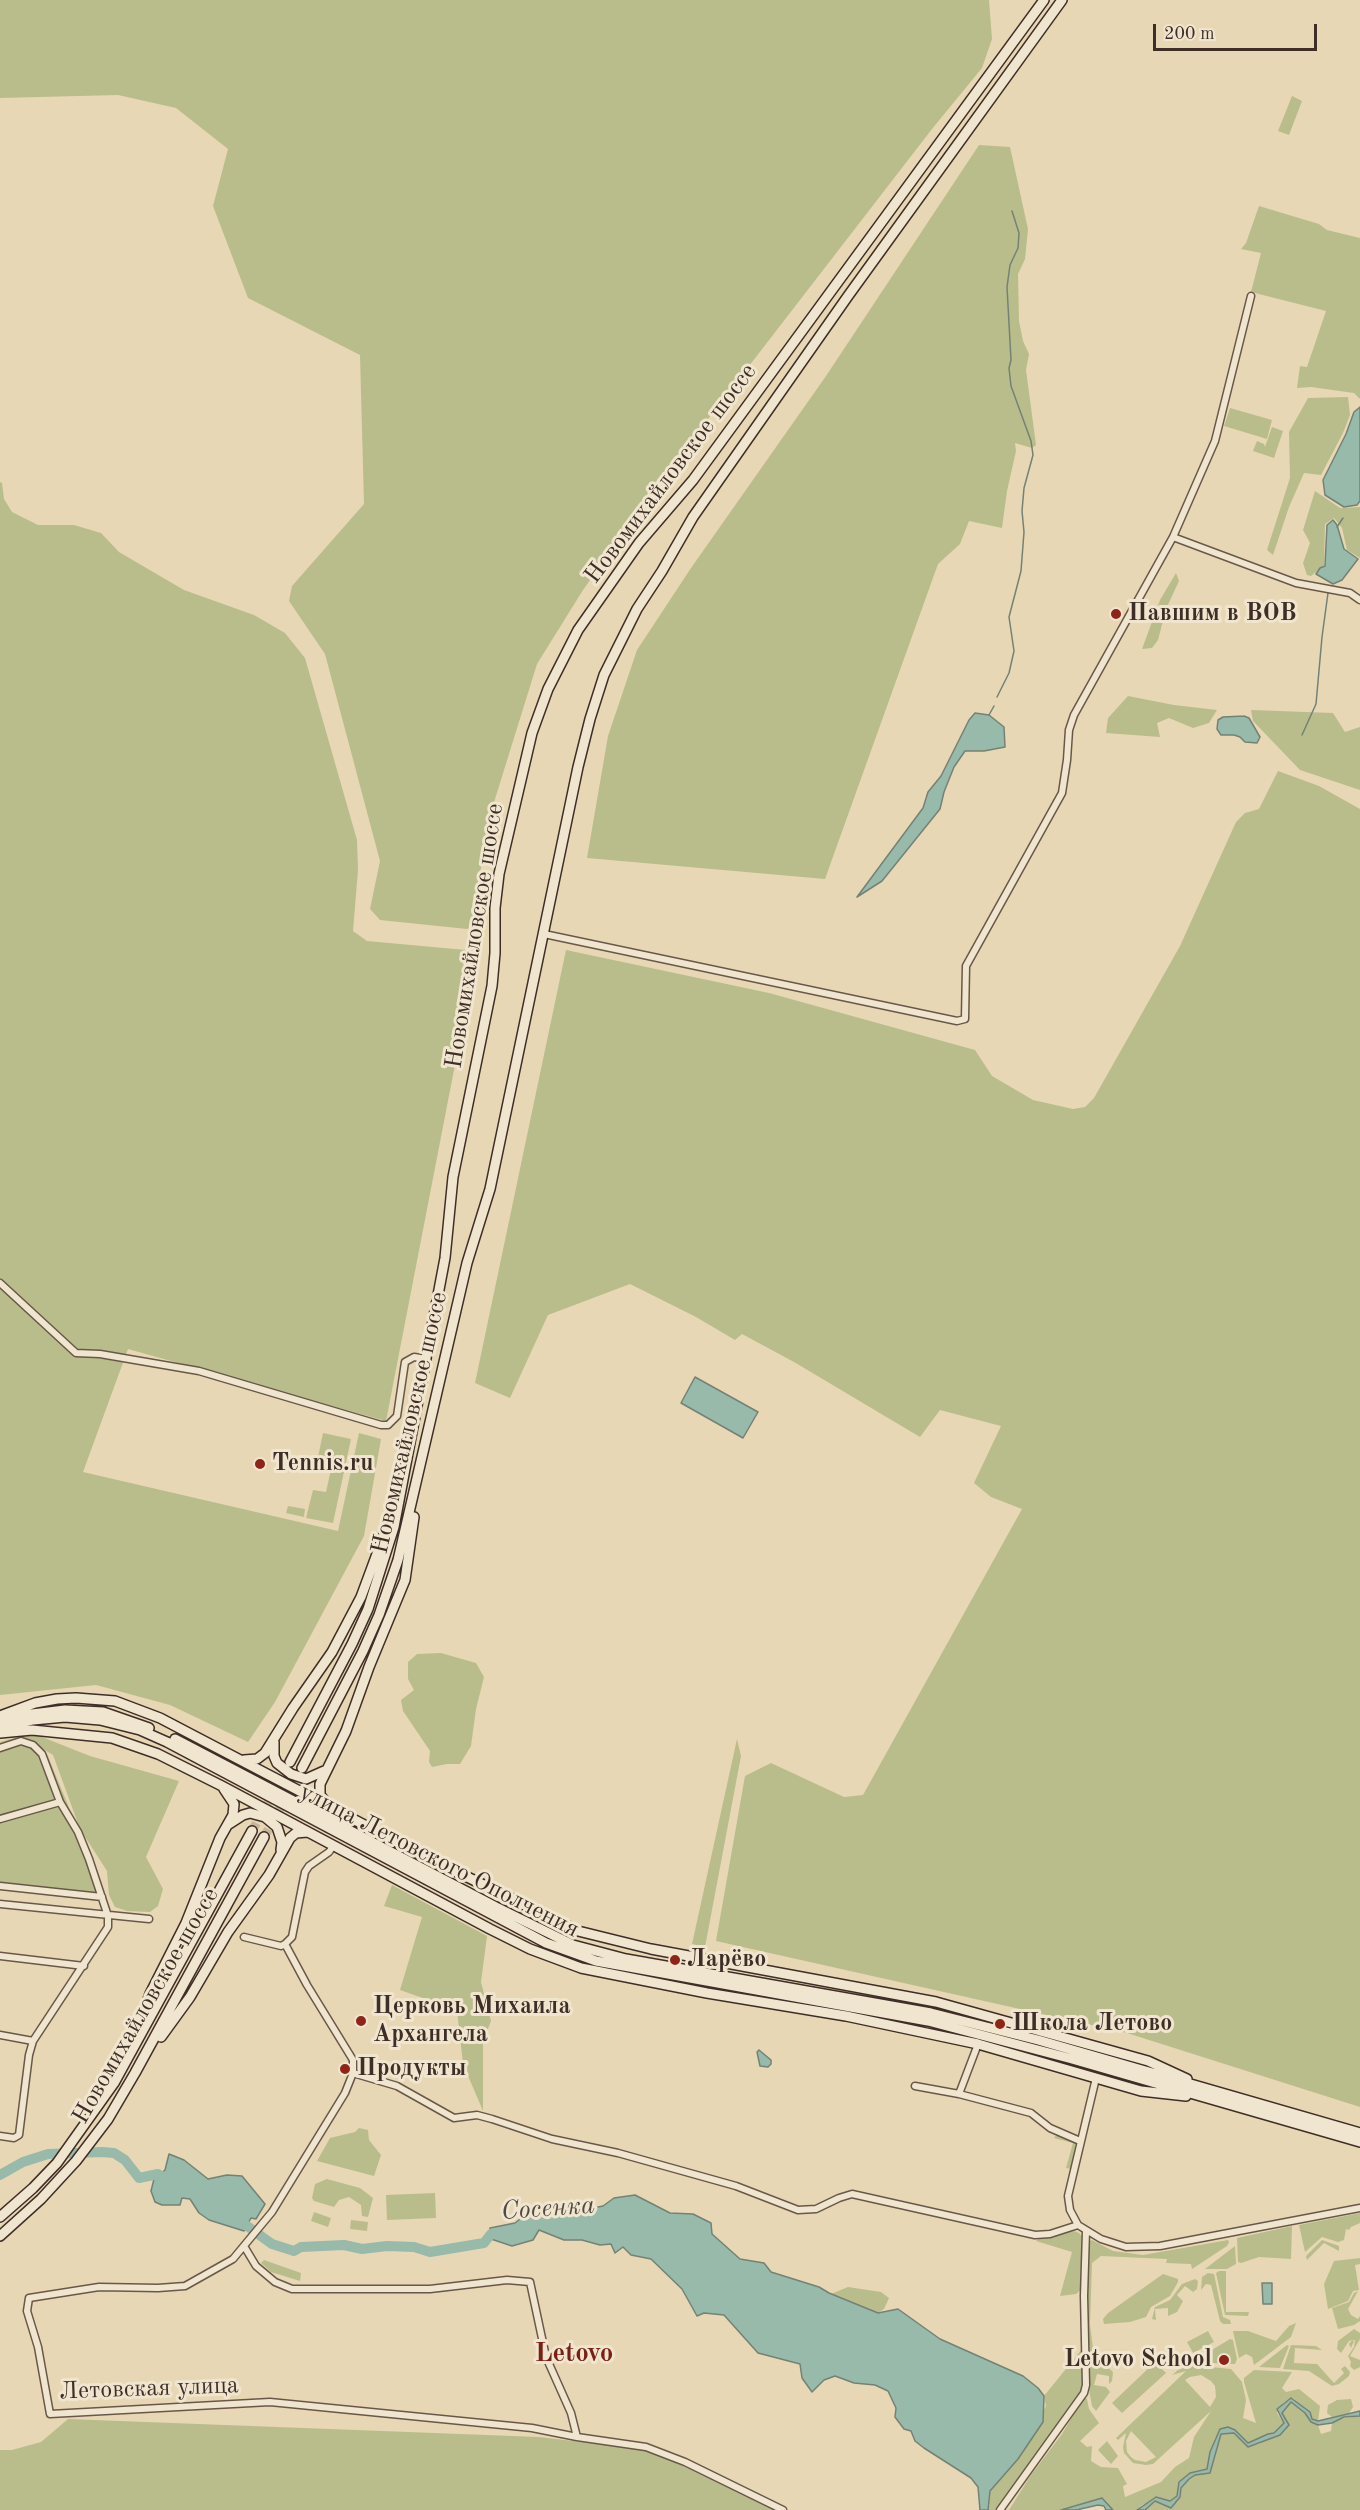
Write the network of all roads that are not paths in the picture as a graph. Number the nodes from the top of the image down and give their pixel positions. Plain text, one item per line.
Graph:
1 (1044, 0) edge
2 (1062, 0) edge
3 (1251, 296) dead end
4 (1173, 537) junction
5 (1360, 600) edge
6 (544, 934) junction
7 (0, 1283) edge
8 (427, 1359) junction
9 (403, 1483) junction
10 (416, 1488) junction
11 (115, 1701) junction
12 (0, 1716) edge
13 (101, 1716) junction
14 (0, 1721) edge
15 (0, 1728) edge
16 (0, 1733) edge
17 (275, 1736) junction
18 (112, 1738) junction
19 (0, 1748) edge
20 (238, 1758) junction
21 (290, 1762) tunnel mouth
22 (303, 1768) tunnel mouth
23 (326, 1769) junction
24 (220, 1785) junction
25 (60, 1802) junction
26 (328, 1804) junction
27 (0, 1819) edge
28 (227, 1826) junction
29 (252, 1831) tunnel mouth
30 (309, 1832) junction
31 (264, 1837) tunnel mouth
32 (396, 1841) junction
33 (334, 1845) junction
34 (281, 1852) junction
35 (399, 1861) junction
36 (380, 1870) junction
37 (0, 1886) edge
38 (440, 1886) junction
39 (102, 1897) junction
40 (0, 1904) edge
41 (108, 1916) junction
42 (149, 1919) dead end
43 (490, 1929) junction
44 (244, 1937) dead end
45 (285, 1944) junction
46 (0, 1956) edge
47 (84, 1966) junction
48 (0, 2035) edge
49 (33, 2041) junction
50 (978, 2044) junction
51 (1148, 2061) junction
52 (121, 2071) junction
53 (135, 2073) junction
54 (353, 2073) junction
55 (1096, 2078) junction
56 (1151, 2078) junction
57 (915, 2086) dead end
58 (1205, 2088) junction
59 (1141, 2091) junction
60 (959, 2094) junction
61 (1216, 2100) junction
62 (1360, 2133) edge
63 (0, 2136) edge
64 (1080, 2141) junction
65 (1360, 2142) edge
66 (1360, 2208) edge
67 (0, 2217) edge
68 (1078, 2225) junction
69 (1086, 2231) junction
70 (0, 2236) edge
71 (244, 2246) junction
72 (578, 2437) junction
73 (783, 2510) edge
74 (1000, 2510) edge

1 - 8 main road, Новомихайловское шоссе
2 - 6 main road, Новомихайловское шоссе
3 - 4 street
4 - 5 street
4 - 6 street
6 - 10 main road, Новомихайловское шоссе
7 - 8 street
8 - 9 main road, Новомихайловское шоссе
9 - 17 main road
9 - 21 main road, Новомихайловское шоссе
10 - 22 main road, Новомихайловское шоссе
10 - 23 main road
11 - 12 main road
11 - 13 main road
11 - 20 main road
13 - 14 main road, улица Летовского Ополчения
13 - 15 main road, улица Летовского Ополчения
13 - 18 main road
13 - 35 main road, улица Летовского Ополчения
16 - 18 main road
17 - 20 main road
17 - 23 main road
18 - 24 main road
19 - 25 street
20 - 26 main road
23 - 26 main road
24 - 28 main road
24 - 30 main road
25 - 27 street
25 - 39 street
26 - 32 main road
28 - 34 main road
28 - 52 main road
29 - 52 main road, Новомихайловское шоссе
30 - 33 main road
30 - 34 main road
31 - 53 main road, Новомихайловское шоссе
32 - 35 main road
32 - 51 main road
33 - 36 main road
33 - 45 street
34 - 53 main road
35 - 36 main road
35 - 38 main road, улица Летовского Ополчения
35 - 56 main road, улица Летовского Ополчения
36 - 43 main road
37 - 39 street
38 - 43 main road
38 - 56 main road, улица Летовского Ополчения
39 - 41 street
40 - 41 street
41 - 42 street
41 - 47 street
43 - 50 main road
44 - 45 street
45 - 54 street
46 - 47 street
47 - 49 street
48 - 49 street
49 - 63 street
50 - 55 main road
50 - 60 street
51 - 56 main road
51 - 58 main road
52 - 67 main road, Новомихайловское шоссе
53 - 70 main road, Новомихайловское шоссе
54 - 68 street
54 - 71 street, Летовская улица
55 - 59 main road
55 - 64 street
56 - 58 main road, улица Летовского Ополчения
56 - 59 main road
56 - 61 main road, улица Летовского Ополчения
57 - 60 street
58 - 62 main road, улица Летовского Ополчения
59 - 61 main road
60 - 64 street
61 - 65 main road, улица Летовского Ополчения
64 - 68 street
66 - 69 street
68 - 69 street
69 - 74 street
71 - 72 street
71 - 72 street, Летовская улица
72 - 73 street, Летовская улица

